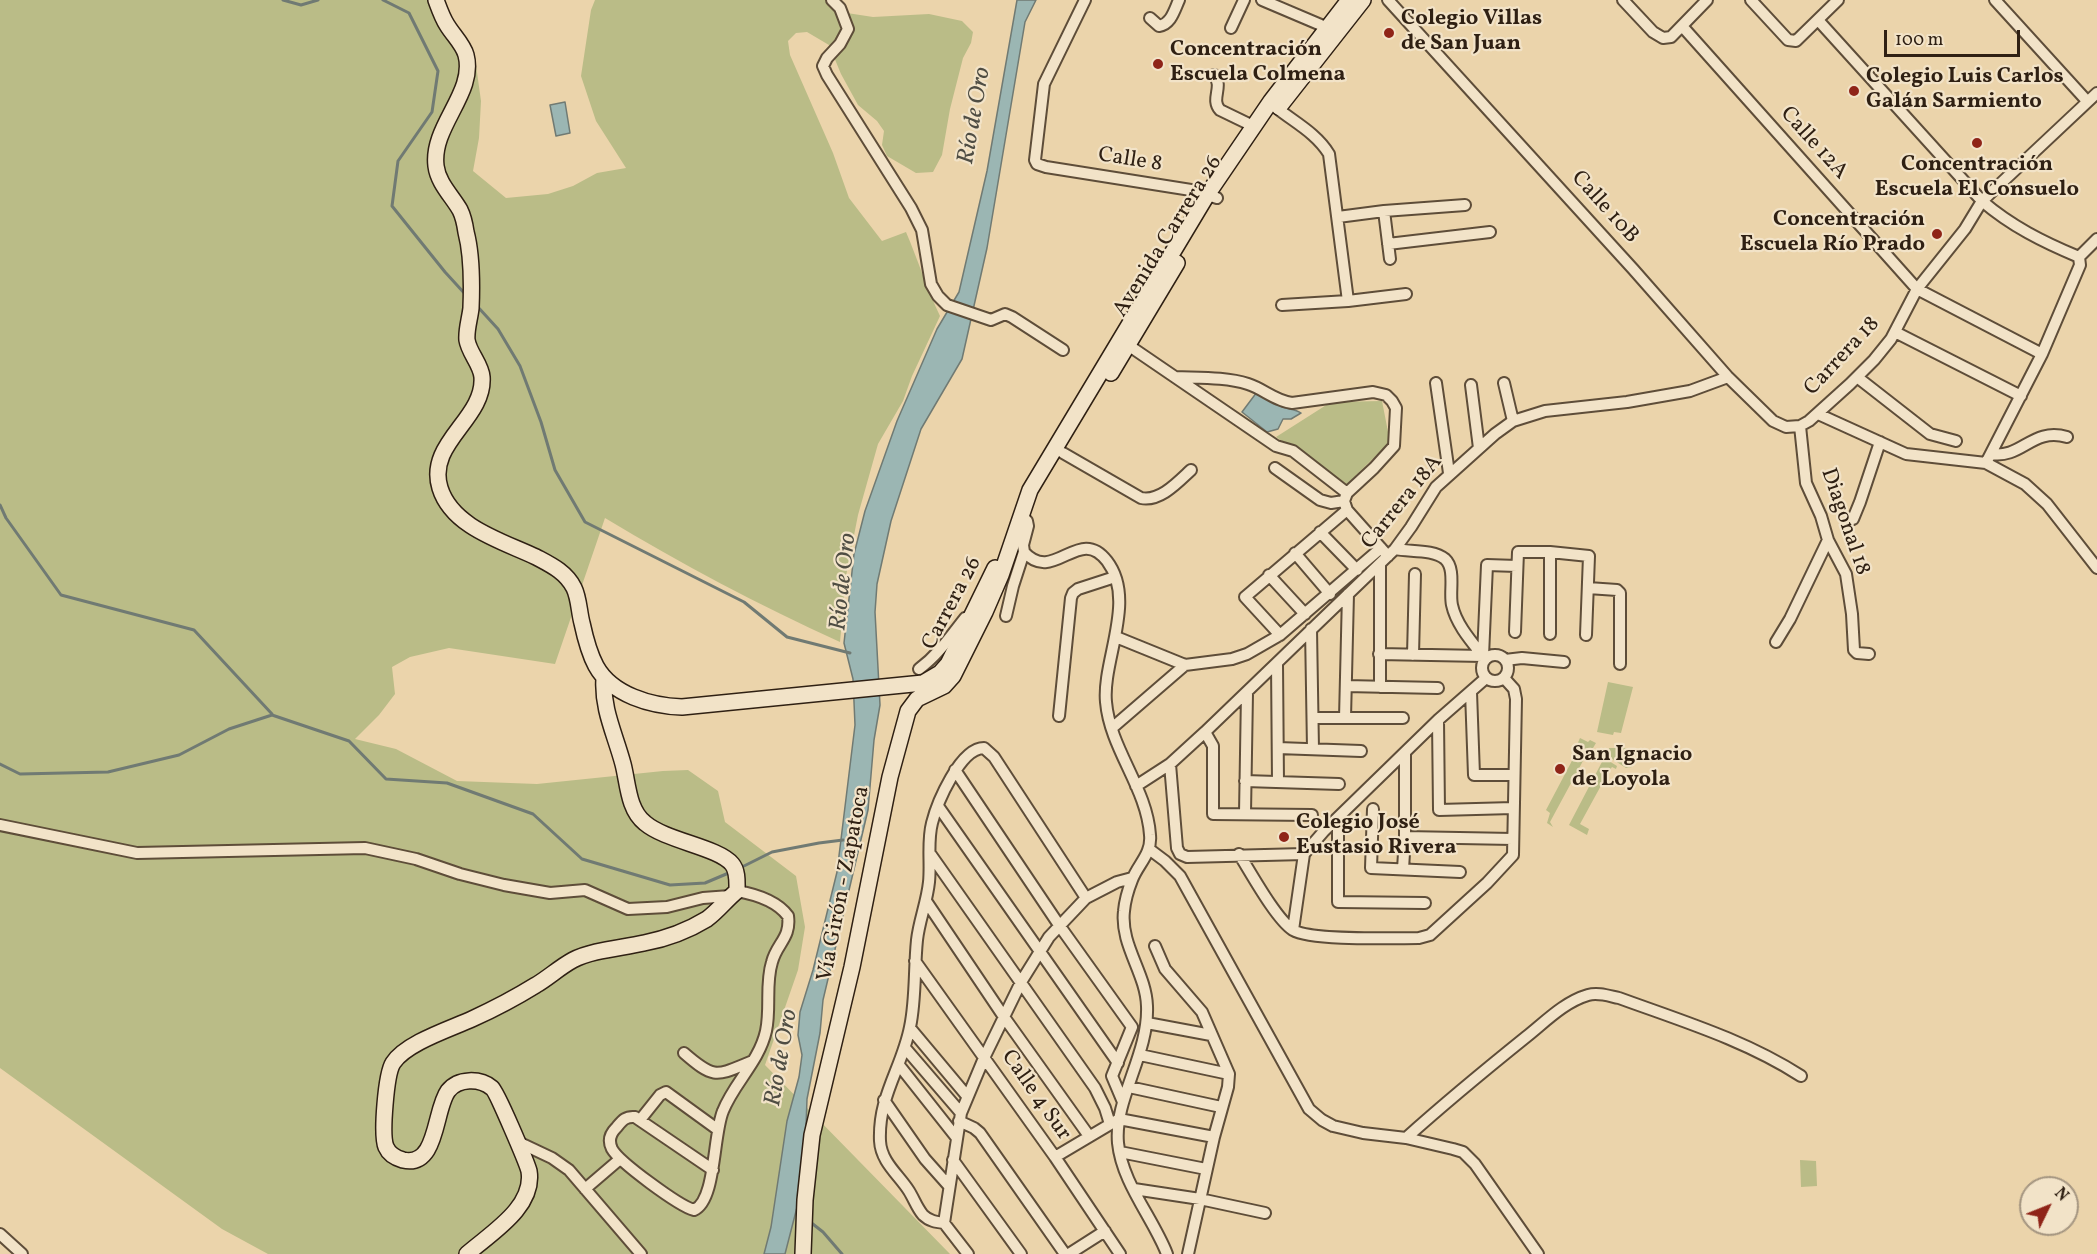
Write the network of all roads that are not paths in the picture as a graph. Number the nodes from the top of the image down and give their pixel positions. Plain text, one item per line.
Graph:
1 (436, 0) edge
2 (832, 0) edge
3 (1084, 0) edge
4 (1179, 0) edge
5 (1244, 0) edge
6 (1262, 0) edge
7 (1349, 0) edge
8 (1363, 0) edge
9 (1388, 0) edge
10 (1623, 0) edge
11 (1707, 0) edge
12 (1751, 0) edge
13 (1838, 0) edge
14 (1995, 0) edge
15 (1288, 5) edge
16 (1150, 18) dead end
17 (1818, 20) junction
18 (1682, 26) junction
19 (1231, 28) dead end
20 (1328, 28) junction
21 (1214, 75) dead end
22 (2097, 93) edge
23 (2087, 101) junction
24 (1278, 109) junction
25 (1253, 126) junction
26 (1212, 196) junction
27 (1982, 201) junction
28 (1465, 205) dead end
29 (1384, 211) junction
30 (1338, 217) junction
31 (1490, 232) dead end
32 (2097, 238) edge
33 (1388, 244) junction
34 (2079, 257) junction
35 (1389, 259) dead end
36 (1917, 289) junction
37 (1406, 294) dead end
38 (1348, 301) junction
39 (1282, 305) dead end
40 (1895, 332) junction
41 (1128, 345) junction
42 (1063, 350) dead end
43 (2042, 354) junction
44 (1176, 377) junction
45 (1728, 377) junction
46 (1857, 377) junction
47 (1436, 383) dead end
48 (1504, 383) dead end
49 (1471, 385) dead end
50 (2021, 396) junction
51 (1818, 414) junction
52 (1513, 421) junction
53 (1800, 426) junction
54 (2067, 437) dead end
55 (1956, 441) dead end
56 (1880, 442) junction
57 (1479, 448) junction
58 (1063, 453) junction
59 (1988, 459) junction
60 (1275, 468) dead end
61 (1191, 470) dead end
62 (1449, 473) junction
63 (1346, 501) junction
64 (1024, 511) junction
65 (1853, 519) dead end
66 (1320, 532) junction
67 (1828, 540) junction
68 (1024, 552) junction
69 (1551, 552) junction
70 (1295, 554) junction
71 (1386, 554) junction
72 (1006, 556) junction
73 (1517, 566) junction
74 (2097, 568) edge
75 (1357, 570) junction
76 (1415, 574) dead end
77 (1269, 575) junction
78 (1115, 577) junction
79 (1588, 588) junction
80 (1330, 594) junction
81 (1348, 594) junction
82 (979, 599) junction
83 (1305, 614) junction
84 (1006, 616) dead end
85 (1311, 629) junction
86 (1515, 632) dead end
87 (1550, 634) dead end
88 (1280, 635) junction
89 (1586, 635) dead end
90 (1116, 637) junction
91 (1776, 642) dead end
92 (1380, 654) junction
93 (1869, 654) dead end
94 (1413, 655) junction
95 (1484, 658) junction
96 (1505, 660) junction
97 (1564, 662) dead end
98 (1277, 663) junction
99 (1620, 664) dead end
100 (1185, 665) junction
101 (919, 669) dead end
102 (604, 678) junction
103 (1486, 678) junction
104 (1504, 678) junction
105 (1346, 686) junction
106 (1380, 687) junction
107 (1438, 688) dead end
108 (1471, 692) junction
109 (1247, 693) junction
110 (1059, 716) dead end
111 (1312, 718) junction
112 (1345, 718) junction
113 (1403, 718) dead end
114 (1438, 720) junction
115 (1112, 728) junction
116 (1205, 732) junction
117 (1278, 748) junction
118 (1313, 749) junction
119 (1361, 751) dead end
120 (1405, 754) junction
121 (1170, 764) junction
122 (956, 770) junction
123 (1514, 776) junction
124 (1245, 781) junction
125 (1278, 782) junction
126 (1339, 784) dead end
127 (1136, 786) junction
128 (938, 806) junction
129 (1514, 808) junction
130 (1373, 809) dead end
131 (1245, 813) junction
132 (1312, 815) dead end
133 (1338, 818) junction
134 (0, 825) edge
135 (1405, 837) junction
136 (1513, 839) junction
137 (1149, 849) junction
138 (1239, 854) junction
139 (1304, 854) junction
140 (931, 855) junction
141 (1403, 869) junction
142 (1460, 872) dead end
143 (1132, 878) junction
144 (734, 894) junction
145 (1086, 898) junction
146 (926, 901) junction
147 (1425, 903) dead end
148 (1059, 924) junction
149 (1293, 930) junction
150 (1155, 946) dead end
151 (1040, 952) junction
152 (915, 962) junction
153 (1022, 982) junction
154 (1004, 1017) junction
155 (1147, 1023) junction
156 (910, 1028) junction
157 (1211, 1035) junction
158 (906, 1049) junction
159 (684, 1053) dead end
160 (1140, 1055) junction
161 (984, 1058) junction
162 (754, 1061) junction
163 (1118, 1063) junction
164 (899, 1065) junction
165 (1229, 1074) junction
166 (1112, 1076) junction
167 (1801, 1076) dead end
168 (1130, 1087) junction
169 (1095, 1088) junction
170 (967, 1096) junction
171 (884, 1100) junction
172 (1123, 1102) junction
173 (1221, 1107) junction
174 (960, 1117) junction
175 (640, 1120) junction
176 (1114, 1121) junction
177 (717, 1128) junction
178 (1089, 1136) junction
179 (956, 1137) junction
180 (1214, 1137) junction
181 (1406, 1138) junction
182 (516, 1141) junction
183 (1120, 1152) junction
184 (1054, 1157) junction
185 (620, 1159) junction
186 (953, 1160) junction
187 (1206, 1169) junction
188 (713, 1170) junction
189 (948, 1186) junction
190 (585, 1189) junction
191 (1134, 1189) junction
192 (1200, 1199) junction
193 (1265, 1213) dead end
194 (944, 1223) junction
195 (1105, 1232) junction
196 (0, 1234) edge
197 (22, 1254) edge
198 (467, 1254) edge
199 (641, 1254) edge
200 (803, 1254) edge
201 (968, 1254) edge
202 (1021, 1254) edge
203 (1067, 1254) edge
204 (1120, 1254) edge
205 (1167, 1254) edge
206 (1188, 1254) edge
207 (1538, 1254) edge

1 - 102 street
2 - 42 street
3 - 26 street, Calle 8
4 - 16 street
5 - 19 street
6 - 15 street
7 - 20 street, Avenida Carrera 26
8 - 24 street, Avenida Carrera 26
9 - 45 street, Calle 10B
10 - 18 street
11 - 18 street
12 - 17 street
13 - 17 street
14 - 23 street
15 - 20 street
17 - 27 street
18 - 36 street, Calle 12A
20 - 25 street, Avenida Carrera 26
21 - 25 street
22 - 23 street, Carrera 18
23 - 27 street, Carrera 18
24 - 26 street, Avenida Carrera 26
24 - 30 street
25 - 26 street, Avenida Carrera 26
26 - 41 street, Avenida Carrera 26
26 - 64 street, Avenida Carrera 26
27 - 34 street
27 - 36 street, Carrera 18
28 - 29 street
29 - 30 street
29 - 33 street
30 - 38 street
31 - 33 street
32 - 34 street
33 - 35 street
34 - 43 street
36 - 40 street, Carrera 18
36 - 43 street, Calle 12A
37 - 38 street
38 - 39 street
40 - 46 street, Carrera 18
40 - 50 street
41 - 44 street
41 - 58 street, Avenida Carrera 26
43 - 50 street
44 - 63 street
44 - 63 street
45 - 52 street, Carrera 18A
45 - 53 street, Calle 10B
46 - 51 street, Carrera 18
46 - 55 street
47 - 62 street
48 - 52 street
49 - 57 street
50 - 59 street
51 - 53 street, Carrera 18
51 - 56 street
52 - 57 street, Carrera 18A
53 - 67 street, Diagonal 18
54 - 59 street
56 - 59 street
56 - 65 street
57 - 62 street, Carrera 18A
58 - 61 street
58 - 64 street, Avenida Carrera 26
59 - 74 street
60 - 63 street
62 - 71 street, Carrera 18A
63 - 66 street
63 - 71 street
64 - 68 street
64 - 72 street, Avenida Carrera 26
66 - 70 street
66 - 75 street
67 - 91 street
67 - 93 street, Diagonal 18
68 - 78 street
68 - 84 street
69 - 73 street
69 - 79 street
69 - 87 street
70 - 77 street
70 - 80 street
71 - 75 street
71 - 81 street, Carrera 18A
71 - 92 street
71 - 95 street
72 - 82 street, Carrera 26
72 - 200 street, Vía Girón - Zapatoca
73 - 86 street
73 - 95 street
75 - 80 street
76 - 94 street
77 - 83 street
77 - 88 street
78 - 90 street
78 - 110 street
79 - 89 street
79 - 99 street
80 - 83 street
81 - 85 street, Carrera 18A
81 - 105 street
82 - 101 street
82 - 102 street, Carrera 26
83 - 88 street
85 - 98 street, Carrera 18A
85 - 111 street
88 - 100 street
90 - 100 street
90 - 115 street
92 - 94 street
92 - 106 street
94 - 95 street
95 - 96 street
95 - 103 street
96 - 97 street
96 - 104 street
98 - 109 street, Carrera 18A
98 - 117 street
100 - 115 street
102 - 144 street
103 - 104 street
103 - 108 street
104 - 123 street
105 - 106 street
105 - 112 street
106 - 107 street
108 - 114 street
108 - 123 street
109 - 116 street, Carrera 18A
109 - 124 street
111 - 112 street
111 - 118 street
112 - 113 street
114 - 120 street
114 - 129 street
115 - 127 street
116 - 121 street, Carrera 18A
116 - 131 street
117 - 118 street
117 - 125 street
118 - 119 street
120 - 133 street
120 - 135 street
121 - 127 street, Carrera 18A
121 - 138 street
122 - 128 street
122 - 145 street
122 - 148 street
123 - 129 street
124 - 125 street
124 - 131 street
125 - 126 street
127 - 137 street
128 - 140 street
128 - 151 street
129 - 136 street
130 - 141 street
131 - 132 street
133 - 139 street
133 - 147 street
134 - 144 street
135 - 136 street
135 - 141 street
136 - 149 street
137 - 143 street
137 - 181 street
138 - 139 street
138 - 149 street
139 - 149 street
140 - 146 street
140 - 153 street
141 - 142 street
143 - 145 street
143 - 155 street
144 - 162 street
144 - 182 street
145 - 148 street
146 - 152 street
146 - 154 street
148 - 151 street
148 - 163 street
150 - 157 street
151 - 153 street
151 - 163 street
152 - 156 street
152 - 161 street, Calle 4 Sur
153 - 154 street
153 - 169 street
154 - 161 street
154 - 178 street
155 - 157 street
155 - 160 street
156 - 158 street
156 - 170 street
157 - 165 street
158 - 164 street
158 - 174 street
159 - 162 street
160 - 165 street
160 - 168 street
161 - 170 street
161 - 184 street, Calle 4 Sur
162 - 177 street
163 - 166 street
164 - 171 street
164 - 179 street
165 - 173 street
166 - 169 street
166 - 172 street
167 - 181 street
168 - 172 street
168 - 173 street
169 - 176 street
170 - 174 street
171 - 189 street
171 - 194 street
172 - 176 street
173 - 180 street
174 - 179 street
174 - 203 street
175 - 177 street
175 - 185 street
175 - 188 street
176 - 178 street
176 - 180 street
176 - 183 street
177 - 188 street
178 - 184 street
179 - 186 street
180 - 187 street
181 - 207 street
182 - 190 street
182 - 198 street
183 - 187 street
183 - 191 street
184 - 195 street, Calle 4 Sur
185 - 188 street
185 - 190 street
186 - 189 street
186 - 202 street
187 - 192 street
189 - 194 street
190 - 199 street
191 - 192 street
191 - 205 street
192 - 193 street
192 - 206 street
194 - 201 street
195 - 203 street
195 - 204 street, Calle 4 Sur
196 - 197 street

